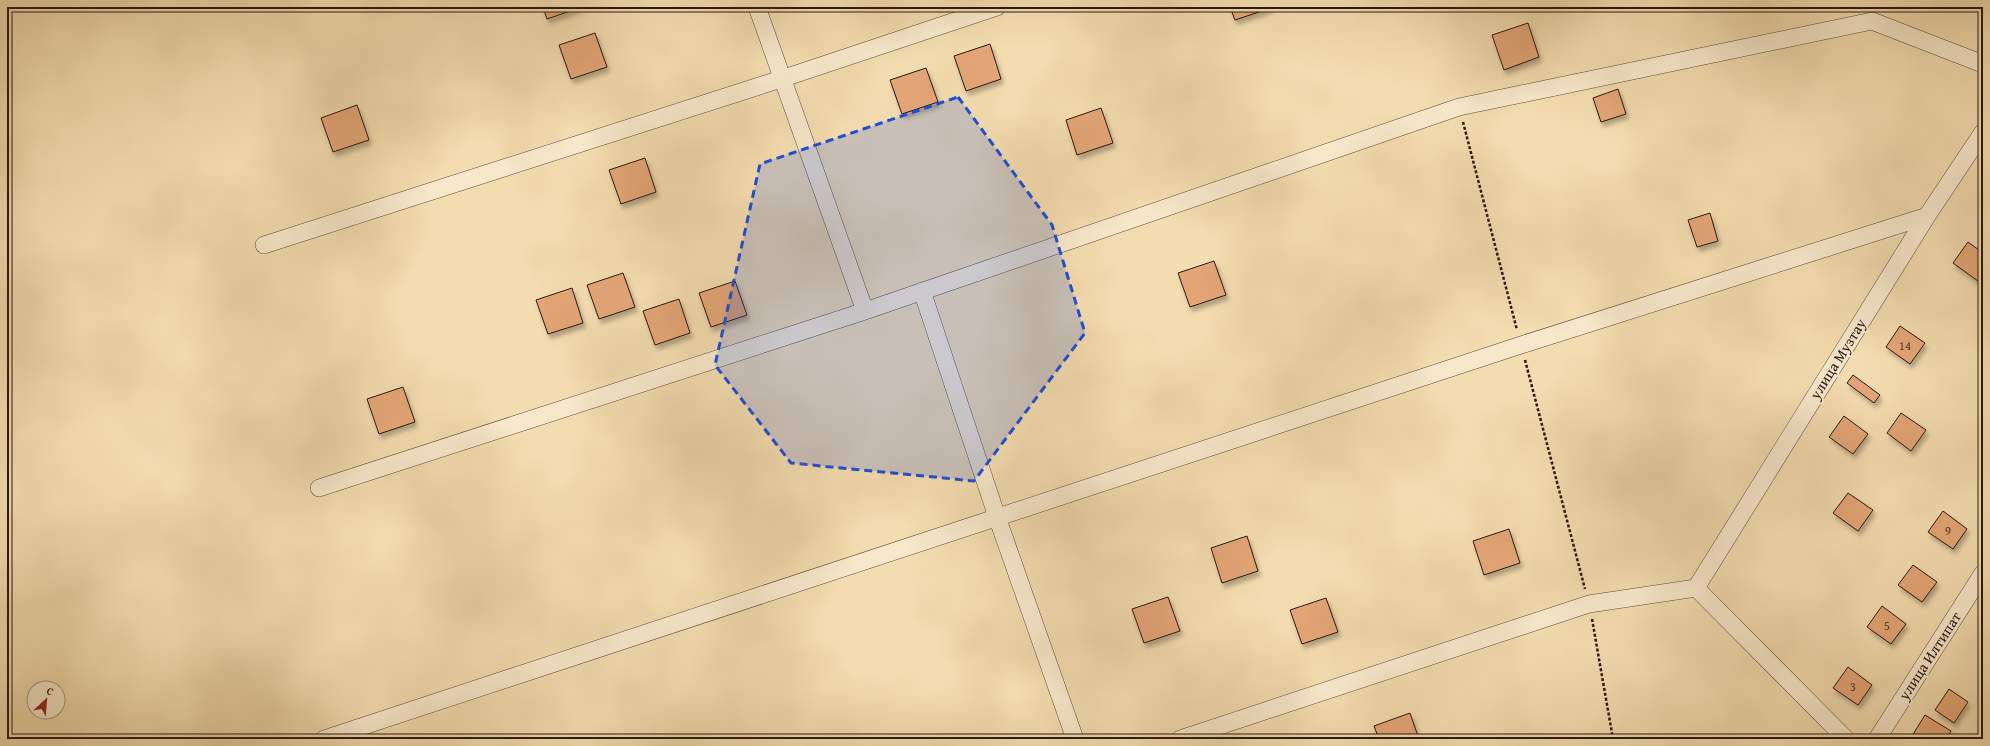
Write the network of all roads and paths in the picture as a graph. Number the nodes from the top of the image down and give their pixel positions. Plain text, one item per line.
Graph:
1 (757, 7) edge
2 (997, 7) edge
3 (1983, 64) edge
4 (781, 79) junction
5 (1460, 107) junction
6 (1983, 132) edge
7 (1927, 216) junction
8 (264, 245) dead end
9 (922, 291) junction
10 (865, 310) junction
11 (1521, 345) junction
12 (320, 488) dead end
13 (997, 517) junction
14 (1983, 573) edge
15 (1696, 588) junction
16 (1589, 604) junction
17 (324, 739) edge
18 (1075, 739) edge
19 (1180, 739) edge
20 (1613, 739) edge
21 (1846, 739) edge
22 (1877, 739) edge

1 - 4 street
2 - 4 street
3 - 5 street
4 - 8 street
4 - 10 street
5 - 9 street
5 - 11 path
6 - 7 street, улица Музтау
7 - 11 street
7 - 15 street, улица Музтау
9 - 10 street
9 - 13 street
10 - 12 street
11 - 13 street
11 - 16 path
13 - 17 street
13 - 18 street
14 - 22 street, улица Илтипат
15 - 16 street
15 - 21 street
16 - 19 street
16 - 20 path

